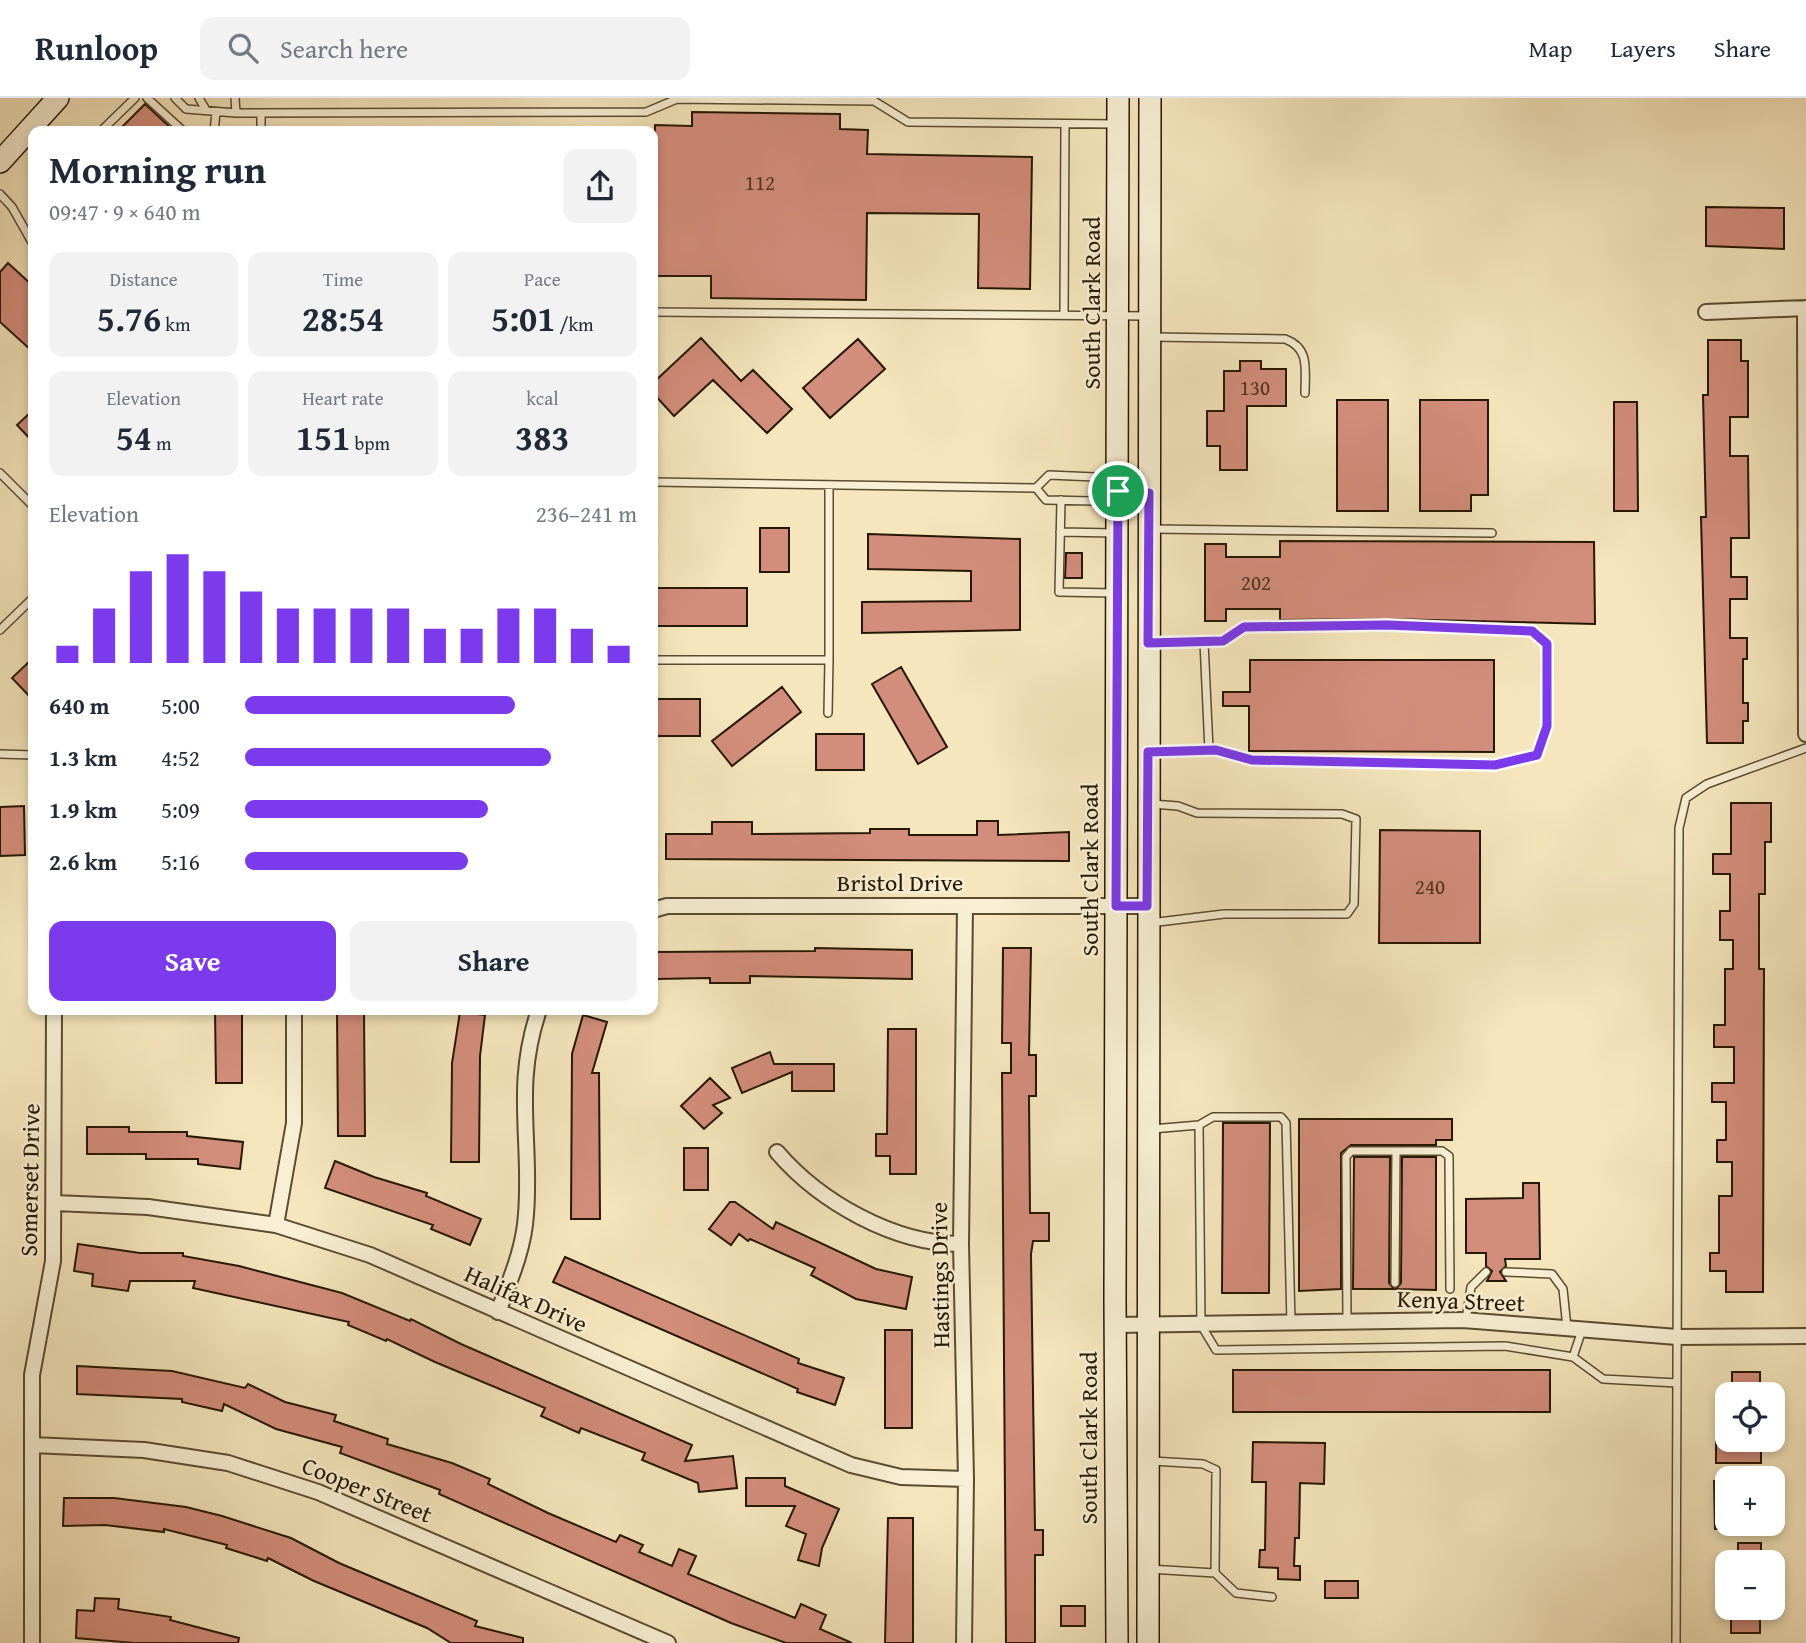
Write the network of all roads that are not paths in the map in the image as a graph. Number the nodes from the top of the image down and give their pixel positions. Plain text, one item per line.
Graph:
1 (58, 98) edge
2 (135, 98) edge
3 (147, 98) edge
4 (175, 98) edge
5 (199, 98) edge
6 (236, 98) edge
7 (706, 98) edge
8 (1118, 98) edge
9 (1150, 98) edge
10 (874, 99) edge
11 (206, 110) junction
12 (216, 113) junction
13 (236, 113) junction
14 (261, 113) junction
15 (1065, 124) junction
16 (1118, 124) junction
17 (33, 126) edge
18 (106, 126) edge
19 (178, 126) edge
20 (215, 126) edge
21 (261, 126) edge
22 (1150, 126) junction
23 (28, 131) edge
24 (0, 162) edge
25 (0, 194) edge
26 (28, 235) edge
27 (1806, 308) edge
28 (658, 312) edge
29 (1706, 312) dead end
30 (1064, 315) junction
31 (1118, 315) junction
32 (1149, 316) junction
33 (1149, 337) junction
34 (1305, 393) dead end
35 (0, 474) edge
36 (658, 482) edge
37 (829, 486) junction
38 (1036, 488) junction
39 (1112, 490) junction
40 (1149, 493) junction
41 (1061, 500) junction
42 (28, 501) edge
43 (1149, 529) junction
44 (1060, 532) junction
45 (1117, 533) junction
46 (1492, 533) dead end
47 (1117, 593) junction
48 (28, 603) edge
49 (0, 631) edge
50 (1203, 642) junction
51 (1148, 643) junction
52 (658, 660) edge
53 (829, 660) junction
54 (828, 713) dead end
55 (1806, 734) edge
56 (1806, 748) edge
57 (1209, 750) junction
58 (1148, 752) junction
59 (0, 754) edge
60 (28, 755) edge
61 (1148, 804) junction
62 (965, 906) junction
63 (1116, 906) junction
64 (658, 909) edge
65 (1147, 915) junction
66 (54, 1015) edge
67 (294, 1015) edge
68 (537, 1015) edge
69 (1199, 1125) junction
70 (1148, 1130) junction
71 (1395, 1151) junction
72 (777, 1152) dead end
73 (55, 1203) junction
74 (276, 1225) junction
75 (961, 1244) junction
76 (1486, 1272) dead end
77 (1506, 1272) dead end
78 (1395, 1283) dead end
79 (1450, 1289) dead end
80 (498, 1312) junction
81 (1466, 1320) junction
82 (1347, 1322) junction
83 (1291, 1323) junction
84 (1115, 1325) junction
85 (1201, 1325) junction
86 (1148, 1326) junction
87 (1567, 1328) junction
88 (1582, 1330) junction
89 (1806, 1336) edge
90 (1677, 1337) junction
91 (1573, 1357) junction
92 (1677, 1383) junction
93 (32, 1445) junction
94 (1148, 1461) junction
95 (966, 1479) junction
96 (1148, 1569) junction
97 (1215, 1573) junction
98 (1272, 1597) dead end
99 (32, 1643) edge
100 (668, 1643) edge
101 (964, 1643) edge
102 (1117, 1643) edge
103 (1148, 1643) edge
104 (1676, 1643) edge

1 - 17 main road
2 - 18 lane
3 - 19 lane
4 - 11 lane
5 - 11 lane
6 - 13 lane
7 - 10 lane
7 - 14 lane
8 - 16 main road, South Clark Road
9 - 22 main road
10 - 15 lane
11 - 12 lane
12 - 13 lane
12 - 20 lane
13 - 14 lane
14 - 21 lane
15 - 16 lane
15 - 30 lane
16 - 22 main road
16 - 31 main road, South Clark Road
22 - 32 main road
23 - 24 main road
25 - 26 lane
27 - 29 street
27 - 55 street
28 - 30 lane
30 - 31 lane
31 - 32 lane
31 - 39 main road, South Clark Road
32 - 33 main road
33 - 34 lane
33 - 40 main road
35 - 42 lane
36 - 37 lane
37 - 38 lane
37 - 53 lane
38 - 39 lane
38 - 41 lane
39 - 40 lane
39 - 41 lane
39 - 45 main road, South Clark Road
40 - 43 main road
41 - 44 lane
43 - 46 lane
43 - 51 main road
44 - 45 lane
44 - 47 lane
45 - 47 main road, South Clark Road
47 - 63 main road, South Clark Road
48 - 49 lane
50 - 51 lane
50 - 57 lane
50 - 57 lane
51 - 58 main road
52 - 53 lane
53 - 54 lane
56 - 90 lane
57 - 58 lane
58 - 61 main road
59 - 60 lane
61 - 65 main road
61 - 65 lane
62 - 63 street, Bristol Drive
62 - 64 street, Bristol Drive
62 - 75 street, Hastings Drive
63 - 65 street, Bristol Drive
63 - 84 main road, South Clark Road
65 - 70 main road
66 - 73 street, Somerset Drive
67 - 74 street
68 - 80 street
69 - 70 lane
69 - 83 lane
69 - 85 lane
70 - 86 main road
71 - 78 lane
71 - 79 lane
71 - 82 lane
72 - 75 street
73 - 74 street, Halifax Drive
73 - 93 street, Somerset Drive
74 - 80 street, Halifax Drive
75 - 95 street, Hastings Drive
76 - 81 lane
77 - 87 lane
80 - 95 street, Halifax Drive
81 - 82 street, Kenya Street
81 - 87 street, Kenya Street
82 - 83 street, Kenya Street
83 - 85 street, Kenya Street
84 - 86 street, Kenya Street
84 - 102 main road, South Clark Road
85 - 86 street, Kenya Street
85 - 91 lane
86 - 94 main road
87 - 88 street, Kenya Street
88 - 90 street, Kenya Street
88 - 91 lane
89 - 90 street, Kenya Street
90 - 92 lane
91 - 92 lane
92 - 104 lane
93 - 99 street, Somerset Drive
93 - 100 street, Cooper Street
94 - 96 main road
94 - 97 lane
95 - 101 street, Hastings Drive
96 - 97 lane
96 - 103 main road
97 - 98 lane

